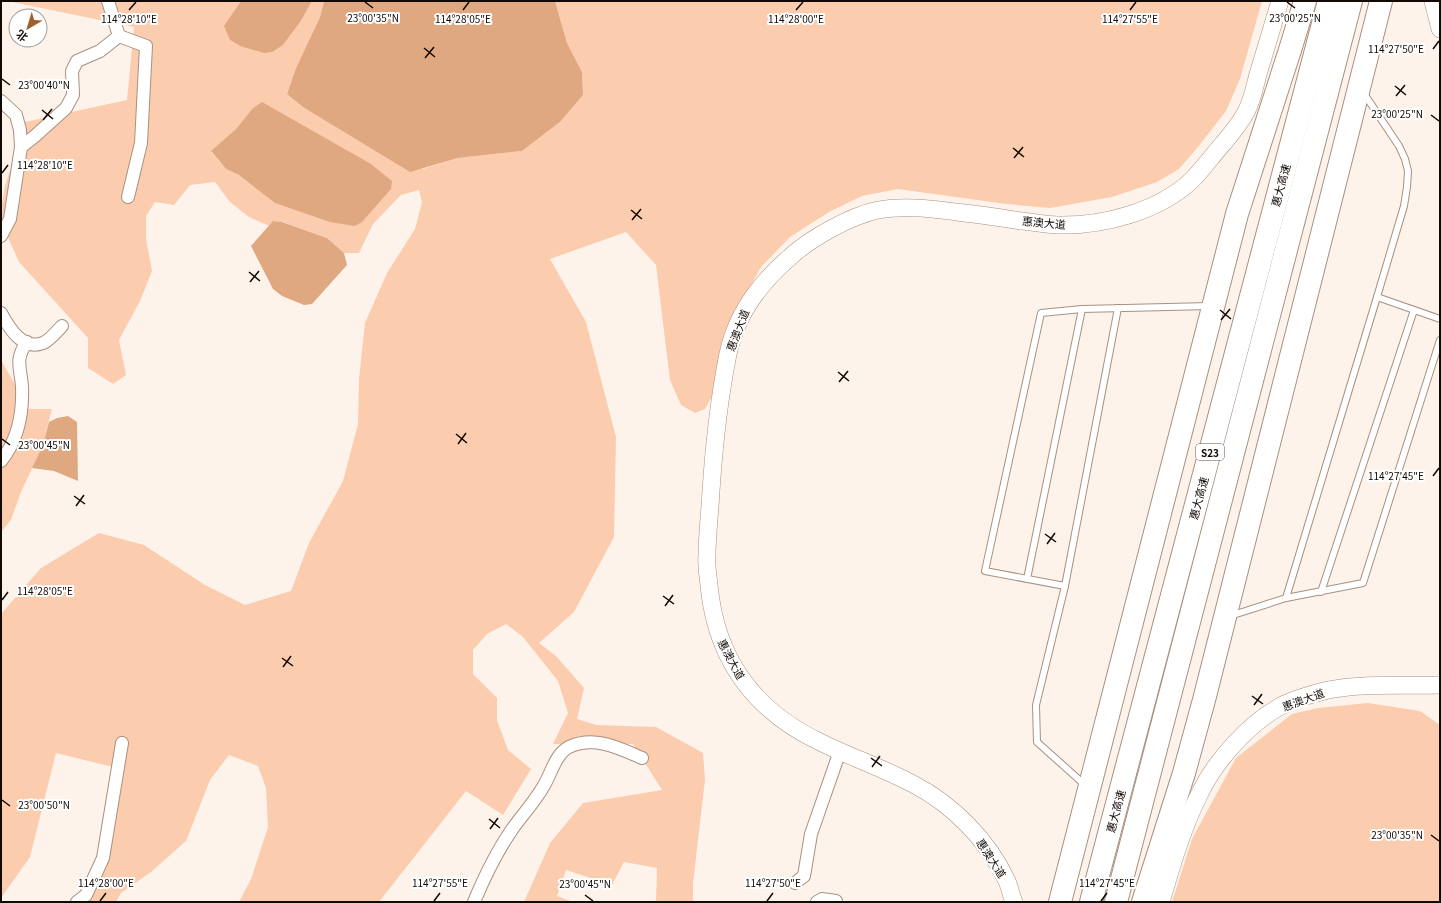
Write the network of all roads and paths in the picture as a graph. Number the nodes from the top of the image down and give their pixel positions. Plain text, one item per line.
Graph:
1 (108, 1) edge
2 (1280, 1) edge
3 (1305, 1) edge
4 (1329, 1) edge
5 (1351, 1) edge
6 (1381, 1) edge
7 (1433, 1) edge
8 (1440, 29) edge
9 (119, 36) junction
10 (1360, 87) junction
11 (1, 101) edge
12 (21, 147) junction
13 (128, 197) dead end
14 (1, 236) edge
15 (1376, 297) junction
16 (1214, 306) junction
17 (1082, 308) junction
18 (1118, 308) junction
19 (1414, 310) junction
20 (1, 313) edge
21 (1440, 319) edge
22 (62, 326) dead end
23 (1440, 340) edge
24 (27, 342) junction
25 (1, 461) edge
26 (1027, 579) junction
27 (1065, 586) junction
28 (1321, 592) junction
29 (1286, 598) junction
30 (1225, 618) junction
31 (1440, 685) edge
32 (122, 743) dead end
33 (840, 751) junction
34 (642, 758) dead end
35 (1088, 788) junction
36 (795, 883) dead end
37 (836, 901) edge
38 (77, 902) edge
39 (474, 902) edge
40 (817, 902) edge
41 (1014, 902) edge
42 (1060, 902) edge
43 (1091, 902) edge
44 (1116, 902) edge
45 (1143, 902) edge
46 (1160, 902) edge

1 - 9 street
2 - 33 street, 惠澳大道
3 - 16 highway
4 - 43 highway, 惠大高速 / S23
5 - 44 highway, 惠大高速 / S23
6 - 10 highway
7 - 8 street
9 - 12 street
9 - 13 street
10 - 15 lane
10 - 30 highway
11 - 12 street
12 - 14 street
15 - 19 lane
15 - 29 lane
16 - 18 lane
16 - 35 highway
17 - 18 lane
17 - 26 lane
17 - 26 lane
18 - 27 lane
19 - 21 lane
19 - 28 lane
20 - 24 street
22 - 24 street
23 - 28 lane
24 - 25 street
26 - 27 lane
27 - 35 lane
28 - 29 lane
29 - 30 lane
30 - 45 highway
31 - 46 street, 惠澳大道
32 - 38 street
33 - 36 street
33 - 41 street, 惠澳大道
34 - 39 street
35 - 42 highway
37 - 40 street

